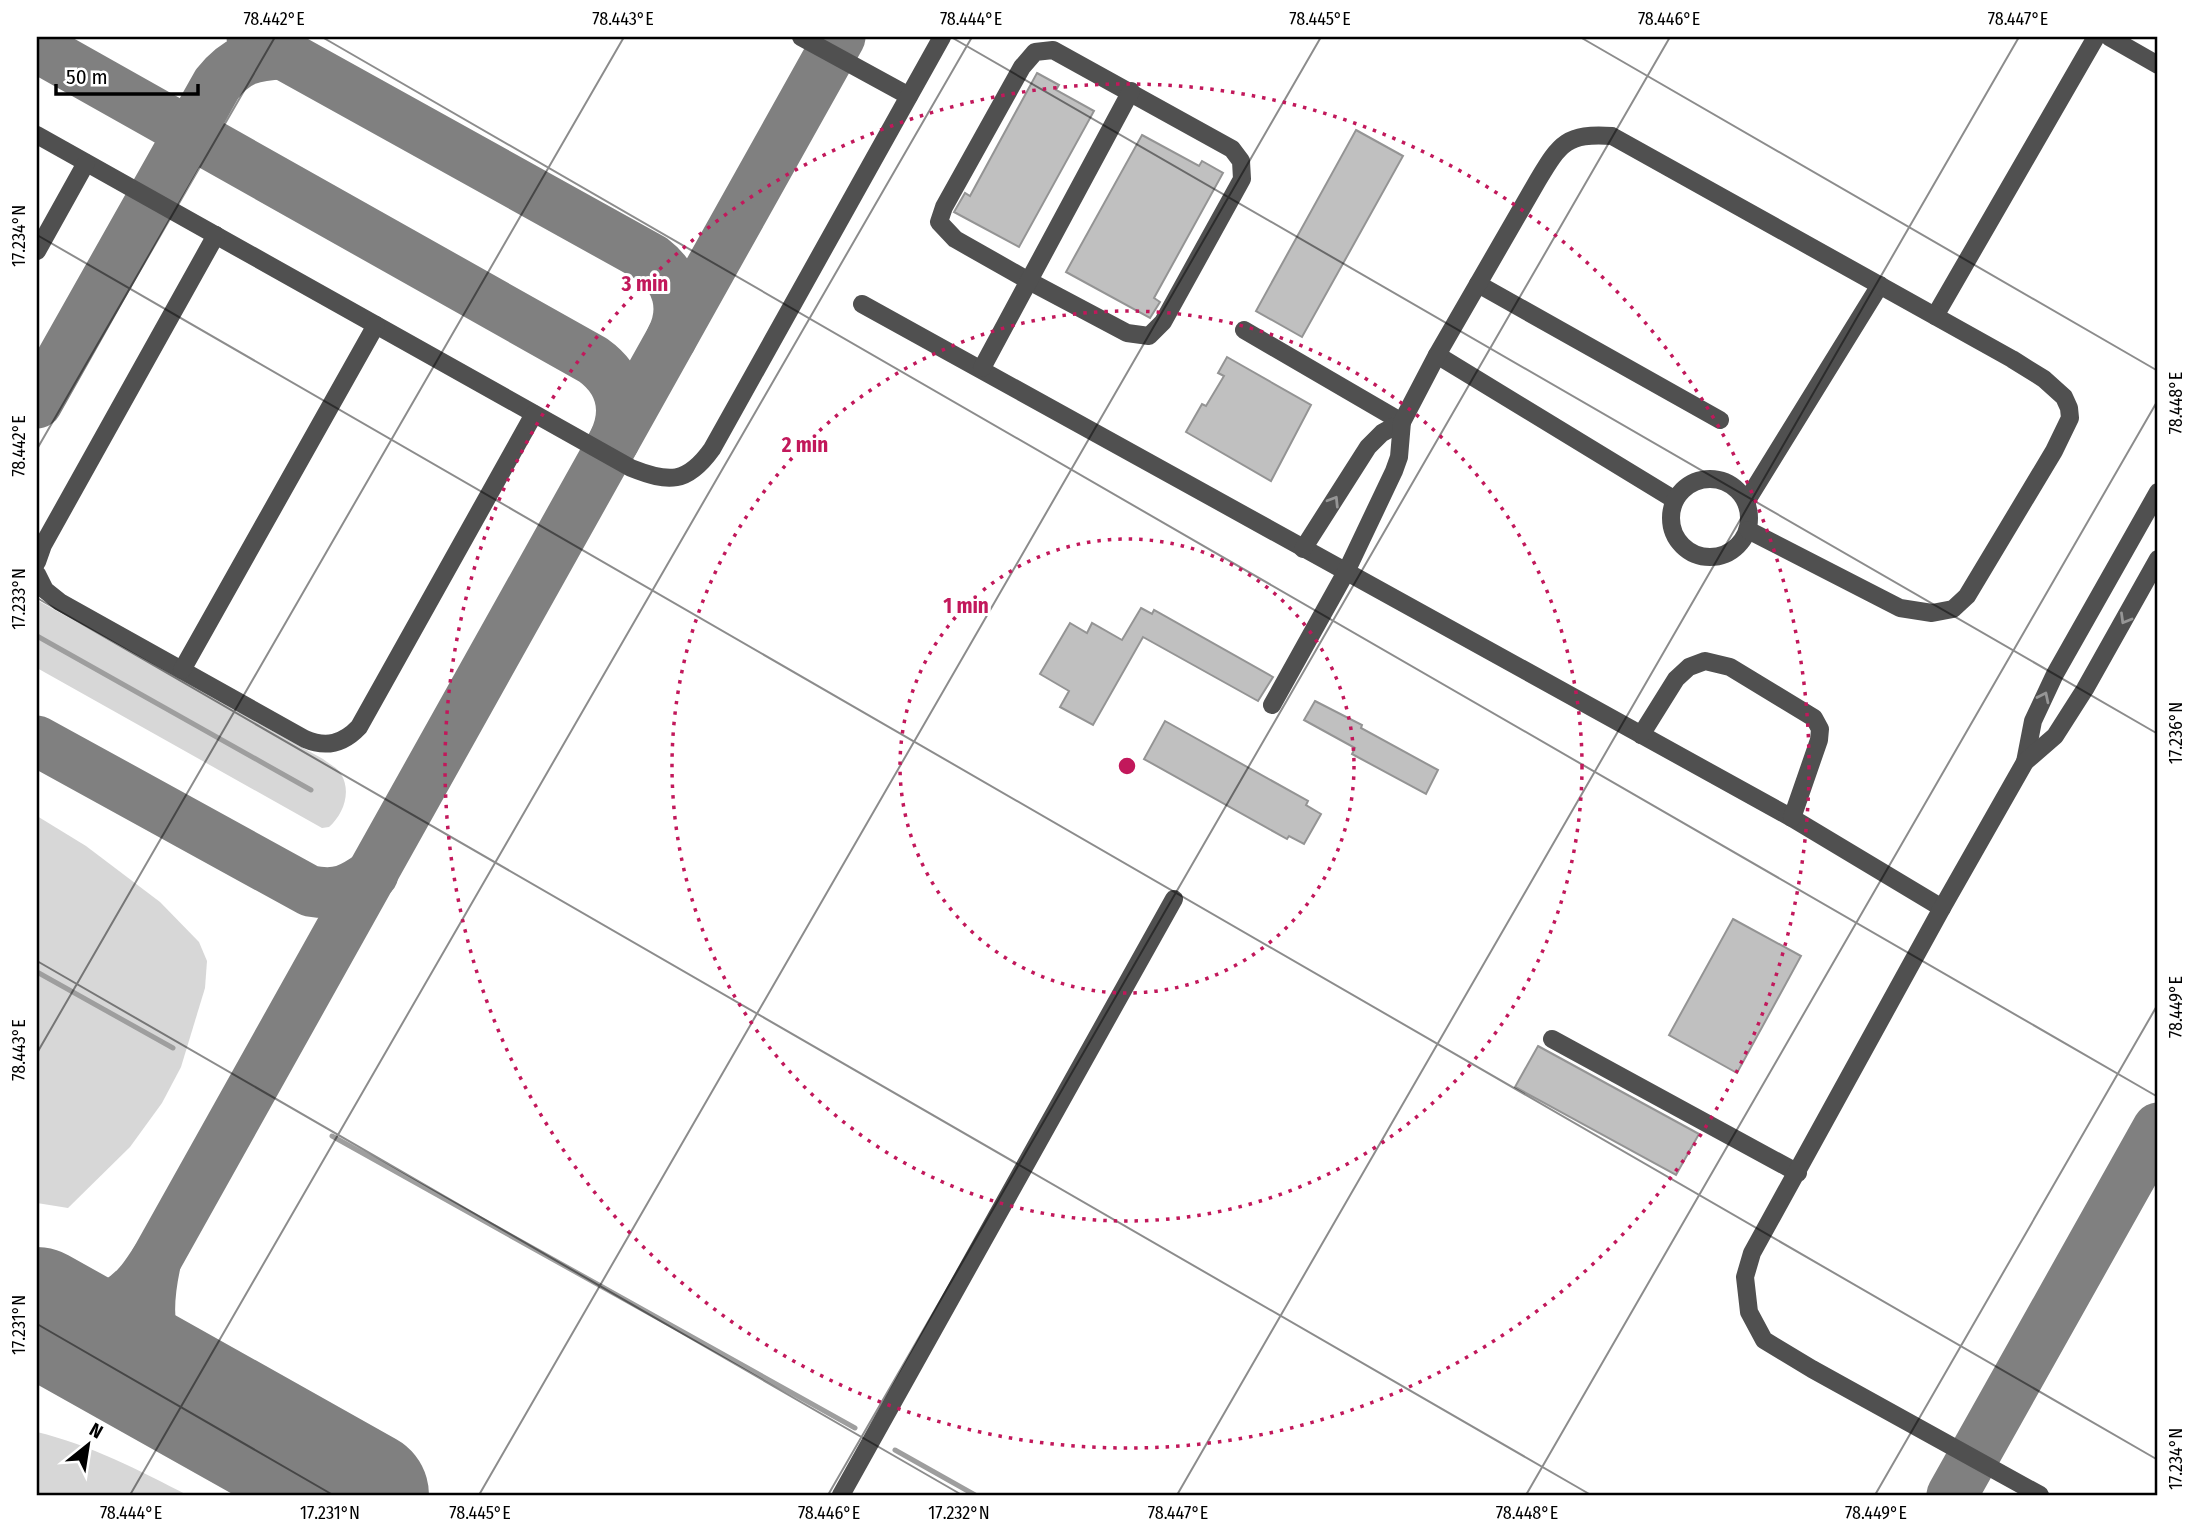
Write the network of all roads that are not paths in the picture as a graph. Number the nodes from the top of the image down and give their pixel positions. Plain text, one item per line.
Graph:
1 (801, 37) edge
2 (942, 37) edge
3 (2096, 37) edge
4 (2109, 37) edge
5 (2138, 44) edge
6 (2158, 65) edge
7 (1131, 91) junction
8 (909, 96) junction
9 (37, 135) edge
10 (86, 163) junction
11 (216, 235) junction
12 (37, 251) edge
13 (1029, 281) junction
14 (1478, 285) junction
15 (1880, 285) junction
16 (862, 304) dead end
17 (1935, 316) junction
18 (376, 325) junction
19 (1244, 330) dead end
20 (1437, 355) junction
21 (982, 368) junction
22 (534, 414) junction
23 (1720, 420) dead end
24 (1402, 422) junction
25 (2158, 492) edge
26 (1675, 500) junction
27 (1746, 502) junction
28 (1748, 530) junction
29 (1303, 550) junction
30 (2158, 559) edge
31 (37, 562) edge
32 (1346, 572) junction
33 (37, 573) edge
34 (182, 670) junction
35 (1272, 705) dead end
36 (1641, 735) junction
37 (2025, 762) junction
38 (1792, 818) junction
39 (1174, 900) dead end
40 (1942, 908) junction
41 (1552, 1039) dead end
42 (1798, 1173) junction
43 (841, 1495) edge
44 (2040, 1495) edge

1 - 8 street
2 - 8 street
3 - 17 street
4 - 5 street
5 - 6 street
7 - 13 street
7 - 13 street
7 - 13 street
8 - 22 street
9 - 10 street
10 - 11 street
10 - 12 street
11 - 18 street
11 - 31 street
13 - 21 street
14 - 15 street
14 - 20 street
14 - 23 street
15 - 17 street
15 - 27 street
16 - 21 street
17 - 28 street
18 - 22 street
18 - 34 street
19 - 24 street
20 - 24 street
20 - 26 street
21 - 29 street
22 - 34 street
29 -> 24 street
24 - 32 street
37 -> 25 street
26 - 27 street
26 - 28 street
27 - 28 street
29 - 32 street
30 -> 37 street
32 - 35 street
32 - 36 street
33 - 34 street
36 - 38 street
36 - 38 street
37 - 40 street
38 - 40 street
39 - 43 street
40 - 42 street
41 - 42 street
42 - 44 street

